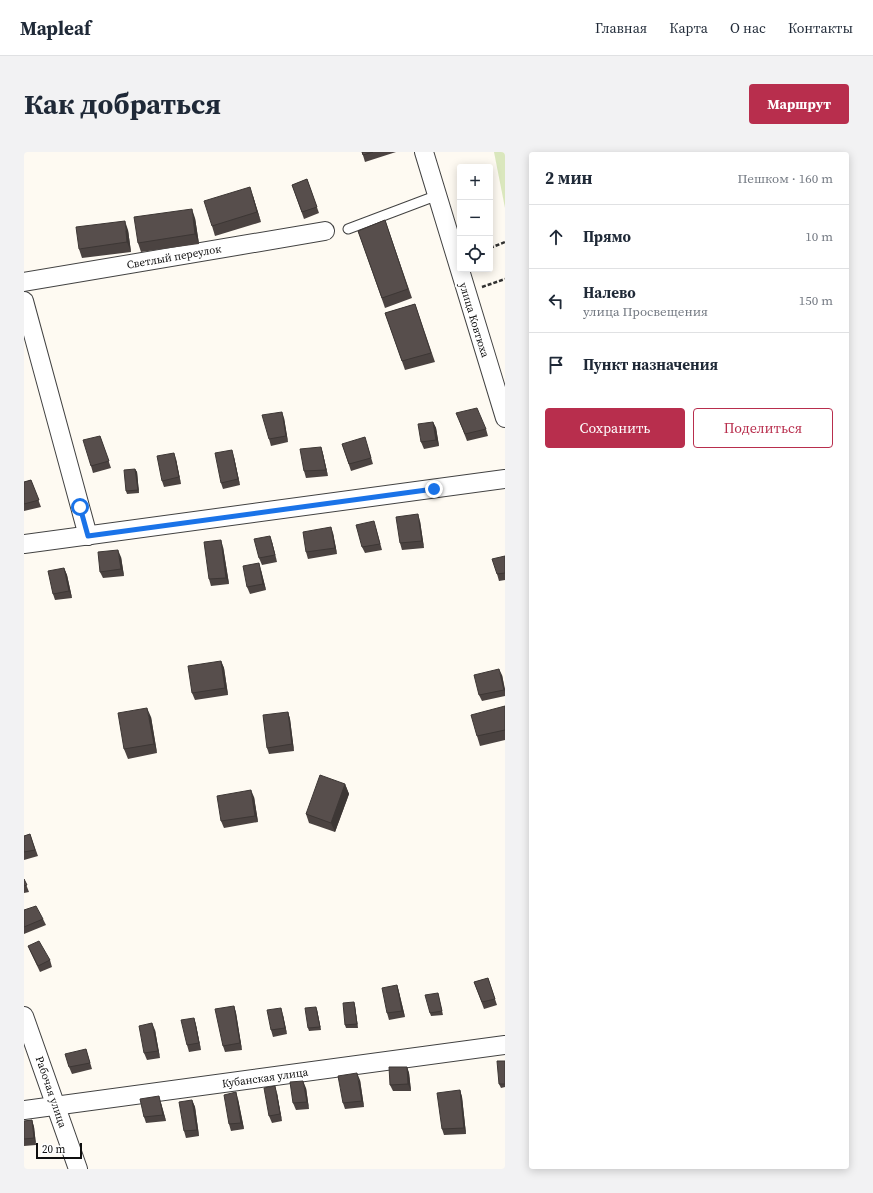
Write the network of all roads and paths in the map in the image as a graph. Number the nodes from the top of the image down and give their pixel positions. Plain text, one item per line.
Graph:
1 (424, 152) edge
2 (438, 195) junction
3 (348, 229) dead end
4 (325, 231) dead end
5 (505, 242) edge
6 (493, 247) edge
7 (505, 279) edge
8 (24, 282) edge
9 (482, 287) dead end
10 (24, 302) edge
11 (505, 418) edge
12 (505, 479) edge
13 (88, 536) junction
14 (24, 544) edge
15 (24, 1016) edge
16 (505, 1045) edge
17 (56, 1106) junction
18 (24, 1110) edge
19 (78, 1169) edge

1 - 2 street, улица Ковтюха
2 - 3 lane
2 - 11 street, улица Ковтюха
4 - 8 street, Светлый переулок
5 - 6 path
7 - 9 path
10 - 13 street
12 - 13 street
13 - 14 street
15 - 17 street, Рабочая улица
16 - 17 street, Кубанская улица
17 - 18 street, Кубанская улица
17 - 19 street, Рабочая улица

